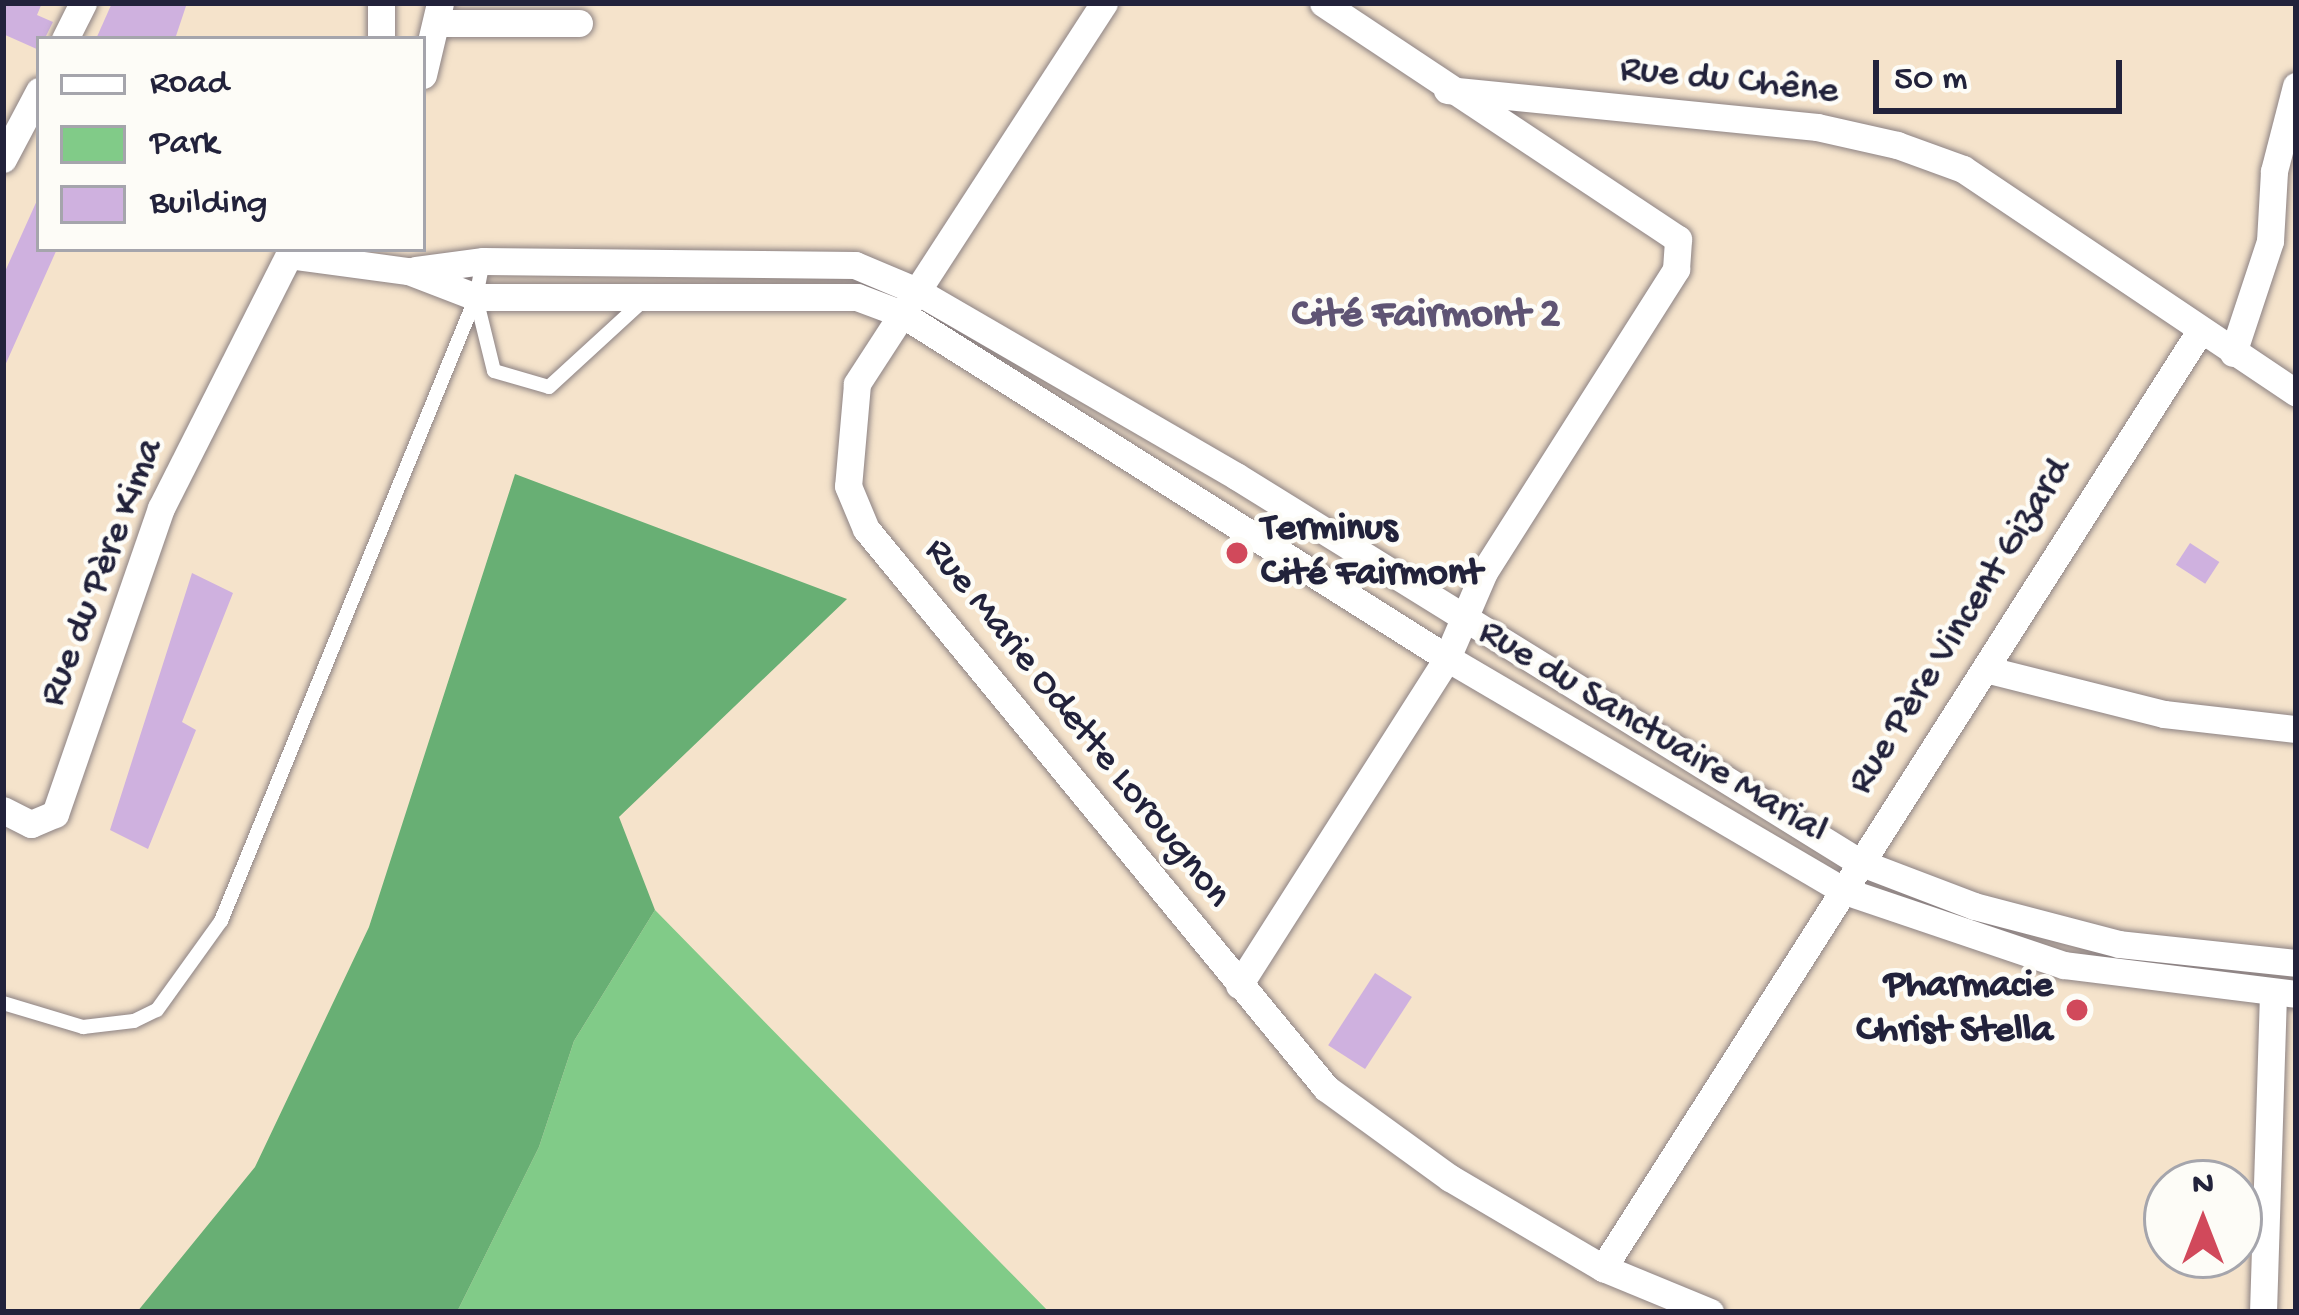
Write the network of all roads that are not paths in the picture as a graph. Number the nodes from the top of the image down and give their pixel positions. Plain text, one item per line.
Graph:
1 (83, 3) edge
2 (381, 3) edge
3 (1104, 3) edge
4 (1323, 3) edge
5 (440, 13) edge
6 (579, 23) dead end
7 (66, 36) edge
8 (381, 36) edge
9 (426, 64) edge
10 (2296, 86) edge
11 (1441, 89) junction
12 (36, 97) edge
13 (3, 159) edge
14 (2296, 204) edge
15 (2270, 241) junction
16 (290, 252) edge
17 (483, 261) junction
18 (409, 272) junction
19 (476, 297) junction
20 (647, 297) junction
21 (910, 302) junction
22 (2198, 334) junction
23 (2233, 353) junction
24 (2296, 393) edge
25 (1236, 476) junction
26 (1212, 508) junction
27 (1466, 620) junction
28 (1448, 658) junction
29 (1985, 669) junction
30 (2296, 729) edge
31 (3, 810) edge
32 (1859, 862) junction
33 (1842, 890) junction
34 (2296, 963) edge
35 (1239, 985) junction
36 (2285, 994) edge
37 (3, 1004) edge
38 (1603, 1268) junction
39 (1710, 1312) edge
40 (2263, 1312) edge

1 - 7 street
2 - 8 street
3 - 21 street, Rue Marie Odette Lorougnon
4 - 11 street
5 - 6 street
5 - 9 street
10 - 15 street
11 - 22 street, Rue du Chêne
11 - 27 street
12 - 13 street
14 - 15 street
15 - 23 street
16 - 18 street, Rue du Sanctuaire Marial
16 - 31 street, Rue du Père Kima
17 - 18 street, Rue du Sanctuaire Marial
17 - 19 lane
17 - 21 street, Rue du Sanctuaire Marial
18 - 19 street, Rue du Sanctuaire Marial
19 - 20 street, Rue du Sanctuaire Marial
19 - 20 lane
19 - 37 lane
20 - 21 street, Rue du Sanctuaire Marial
21 - 25 street, Rue du Sanctuaire Marial
21 - 26 street, Rue du Sanctuaire Marial
21 - 35 street, Rue Marie Odette Lorougnon
22 - 23 street, Rue du Chêne
22 - 29 street, Rue Père Vincent Gizard
23 - 24 street, Rue du Chêne
25 - 26 street
25 - 27 street, Rue du Sanctuaire Marial
26 - 28 street, Rue du Sanctuaire Marial
27 - 28 street
27 - 32 street, Rue du Sanctuaire Marial
28 - 33 street, Rue du Sanctuaire Marial
28 - 35 street
29 - 30 street
29 - 32 street, Rue Père Vincent Gizard
32 - 33 street, Rue Père Vincent Gizard
32 - 34 street, Rue du Sanctuaire Marial
33 - 36 street, Rue du Sanctuaire Marial
33 - 38 street, Rue Père Vincent Gizard
35 - 38 street, Rue Marie Odette Lorougnon
36 - 40 street
38 - 39 street, Rue Marie Odette Lorougnon

